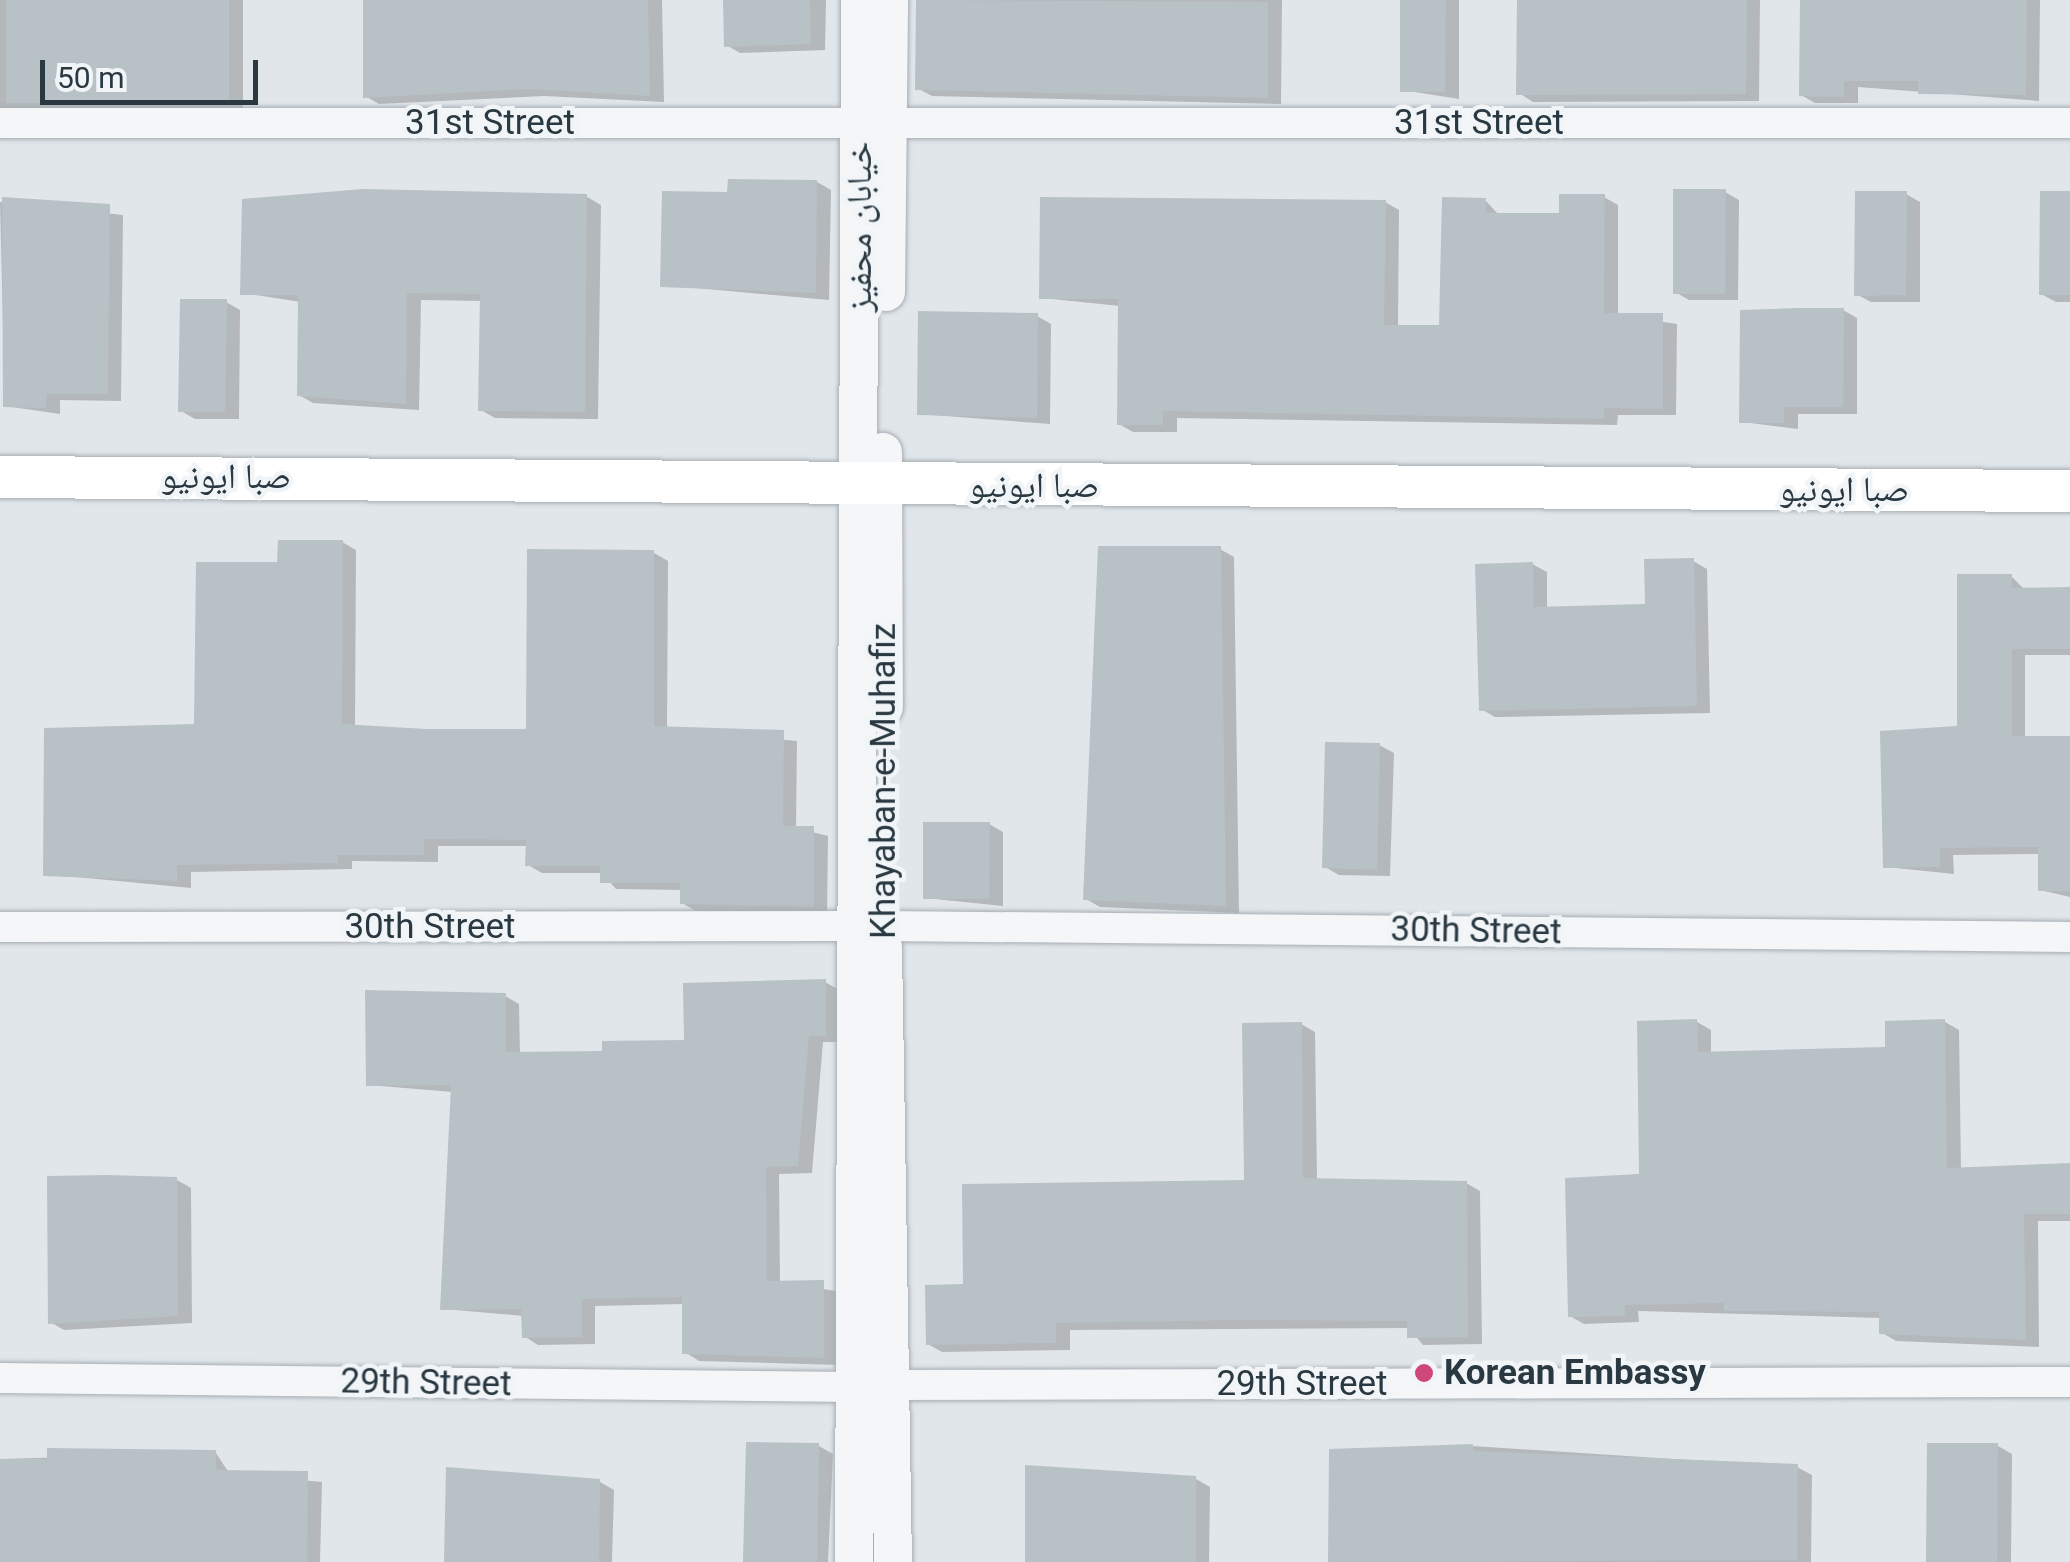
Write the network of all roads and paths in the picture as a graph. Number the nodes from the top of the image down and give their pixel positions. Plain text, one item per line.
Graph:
1 (860, 0) edge
2 (890, 0) edge
3 (0, 123) edge
4 (874, 123) junction
5 (2070, 123) edge
6 (0, 451) edge
7 (2070, 466) edge
8 (871, 469) junction
9 (0, 476) edge
10 (2070, 491) edge
11 (871, 926) junction
12 (0, 927) edge
13 (2070, 937) edge
14 (0, 1378) edge
15 (2070, 1382) edge
16 (894, 1385) junction
17 (853, 1388) junction
18 (854, 1562) edge
19 (893, 1562) edge

1 - 4 street, خیابان محفیز
2 - 4 street
3 - 4 street, 31st Street
4 - 5 street, 31st Street
4 - 8 street, خیابان محفیز
6 - 8 main road, صبا ایونیو
7 - 8 main road, صبا ایونیو
8 - 9 main road, صبا ایونیو
8 - 10 main road, صبا ایونیو
8 - 11 street, Khayaban-e-Muhafiz
11 - 12 street, 30th Street
11 - 13 street, 30th Street
11 - 16 street, Khayaban-e-Muhafiz
11 - 17 street, Khayaban-e-Muhafiz
14 - 17 street, 29th Street
15 - 16 street, 29th Street
16 - 19 street, Khayaban-e-Muhafiz
17 - 18 street, Khayaban-e-Muhafiz

